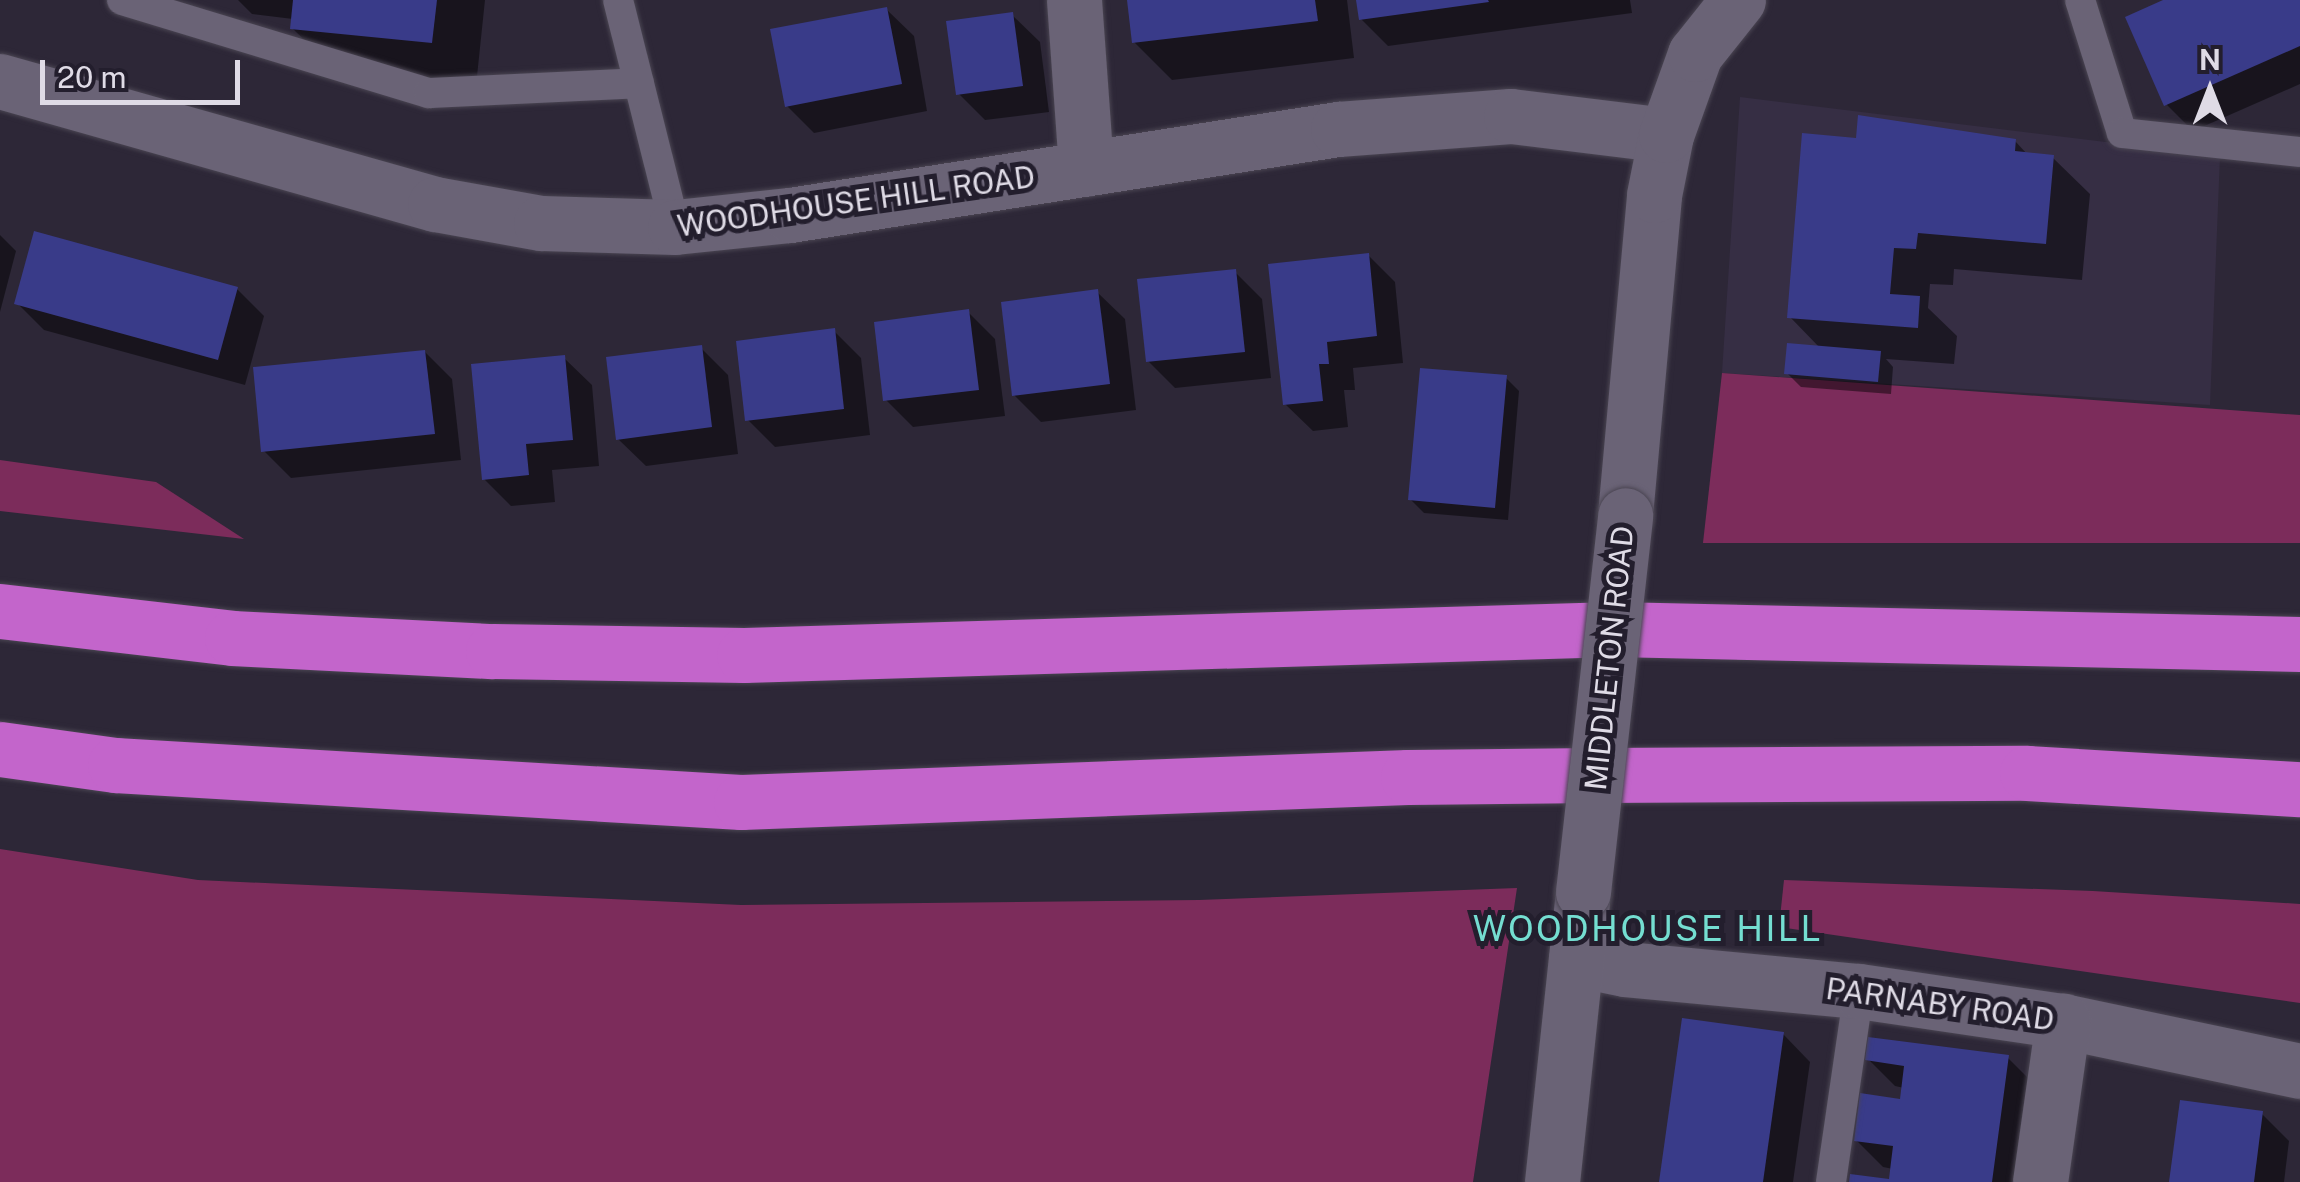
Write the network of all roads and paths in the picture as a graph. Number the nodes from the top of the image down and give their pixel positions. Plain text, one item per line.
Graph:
1 (122, 0) edge
2 (618, 0) edge
3 (1074, 0) edge
4 (1738, 0) edge
5 (2080, 0) edge
6 (0, 81) edge
7 (638, 83) junction
8 (1666, 134) junction
9 (2300, 152) edge
10 (1086, 169) junction
11 (675, 227) junction
12 (0, 611) edge
13 (2286, 642) edge
14 (0, 749) edge
15 (2300, 789) edge
16 (1576, 958) junction
17 (1859, 991) junction
18 (2063, 1021) junction
19 (2300, 1072) edge
20 (1552, 1182) edge
21 (1831, 1182) edge
22 (2040, 1182) edge

1 - 7 lane
2 - 7 lane
3 - 10 street
4 - 8 street, MIDDLETON ROAD
5 - 9 lane
6 - 11 street, WOODHOUSE HILL ROAD
7 - 11 lane
8 - 10 street, WOODHOUSE HILL ROAD
8 - 16 street, MIDDLETON ROAD, bridge
10 - 11 street, WOODHOUSE HILL ROAD
12 - 13 highway
14 - 15 highway
16 - 17 street, PARNABY ROAD
16 - 20 street, MIDDLETON ROAD
17 - 18 street, PARNABY ROAD
17 - 21 lane
18 - 19 street, PARNABY ROAD
18 - 22 street

